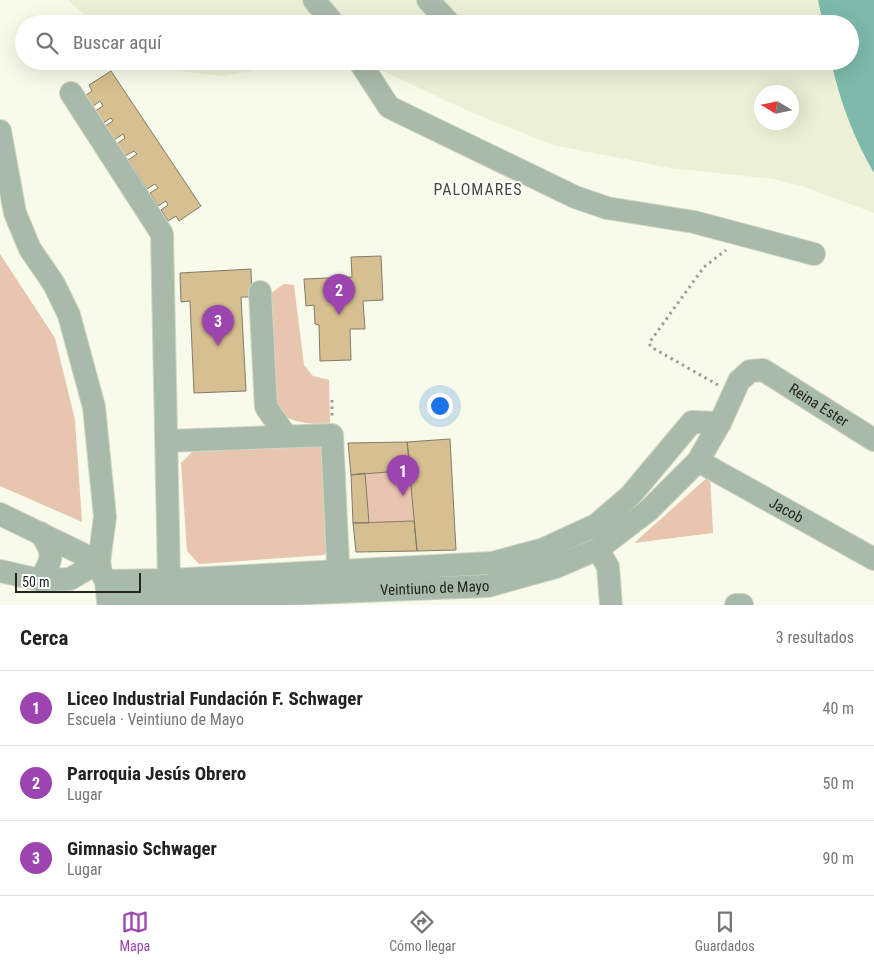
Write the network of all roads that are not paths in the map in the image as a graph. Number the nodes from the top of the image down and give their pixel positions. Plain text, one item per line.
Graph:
1 (314, 0) edge
2 (428, 0) edge
3 (326, 15) edge
4 (442, 15) edge
5 (365, 70) edge
6 (71, 93) dead end
7 (0, 131) edge
8 (814, 254) dead end
9 (260, 292) dead end
10 (763, 370) joint
11 (720, 423) junction
12 (286, 436) junction
13 (873, 438) edge
14 (167, 441) junction
15 (698, 460) junction
16 (0, 514) edge
17 (40, 533) junction
18 (598, 548) junction
19 (874, 559) edge
20 (0, 571) edge
21 (336, 572) junction
22 (40, 580) junction
23 (169, 580) junction
24 (105, 587) edge
25 (382, 598) edge
26 (199, 602) edge
27 (611, 605) edge
28 (736, 605) edge
29 (742, 605) edge

1 - 3 street
2 - 4 street
5 - 8 street
6 - 14 street
7 - 24 street
9 - 12 street
10 - 11 street, Veintiuno de Mayo
10 - 13 street, Reina Ester
11 - 15 street, Veintiuno de Mayo
11 - 21 street, Veintiuno de Mayo
12 - 14 street
12 - 21 street
14 - 23 street
15 - 18 street, Veintiuno de Mayo
15 - 19 street, Jacob
16 - 17 street
17 - 22 street
17 - 24 street
18 - 25 street, Veintiuno de Mayo
18 - 27 street
20 - 22 street
21 - 23 street, Veintiuno de Mayo
22 - 24 street
23 - 24 street, Veintiuno de Mayo
24 - 26 street, Veintiuno de Mayo
25 - 26 street, Veintiuno de Mayo
28 - 29 street

